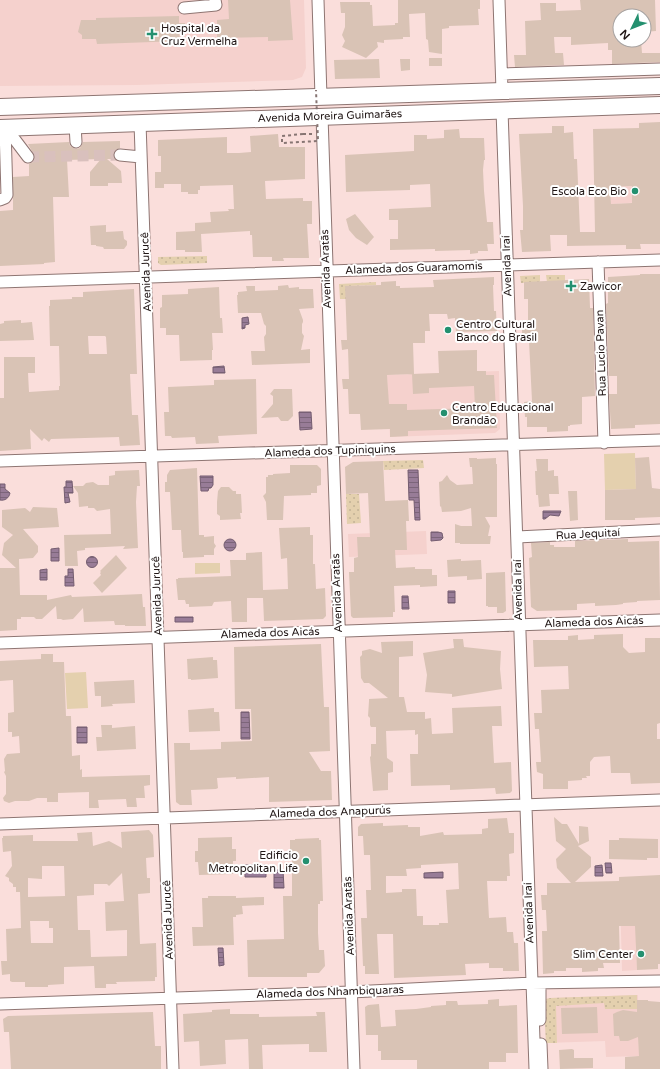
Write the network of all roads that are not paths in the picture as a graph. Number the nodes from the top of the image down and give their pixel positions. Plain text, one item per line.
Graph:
1 (215, 0) edge
2 (318, 0) edge
3 (499, 0) edge
4 (184, 8) dead end
5 (660, 69) edge
6 (502, 74) junction
7 (529, 74) junction
8 (660, 86) edge
9 (530, 90) junction
10 (502, 91) junction
11 (318, 93) junction
12 (660, 105) edge
13 (0, 106) edge
14 (502, 110) junction
15 (322, 116) junction
16 (140, 123) junction
17 (75, 125) junction
18 (4, 128) edge
19 (76, 142) dead end
20 (120, 155) tunnel mouth
21 (28, 157) dead end
22 (141, 157) junction
23 (0, 200) edge
24 (660, 260) edge
25 (598, 262) junction
26 (507, 265) junction
27 (326, 272) junction
28 (146, 277) junction
29 (0, 282) edge
30 (660, 440) edge
31 (604, 443) junction
32 (513, 446) junction
33 (332, 450) junction
34 (152, 456) junction
35 (0, 461) edge
36 (660, 530) edge
37 (517, 537) junction
38 (660, 620) edge
39 (519, 624) junction
40 (338, 631) junction
41 (158, 637) junction
42 (0, 643) edge
43 (660, 800) edge
44 (525, 805) junction
45 (345, 811) junction
46 (164, 818) junction
47 (0, 824) edge
48 (660, 981) edge
49 (536, 983) junction
50 (351, 992) junction
51 (170, 998) junction
52 (0, 1004) edge
53 (173, 1069) edge
54 (354, 1069) edge
55 (535, 1069) edge
56 (542, 1069) edge

1 - 4 street
2 - 11 street
3 - 6 street
5 - 7 street
6 - 7 street
6 - 10 street
7 - 9 street
8 - 9 highway, Avenida Moreira Guimarães
9 - 10 highway, Avenida Moreira Guimarães
10 - 11 highway, Avenida Moreira Guimarães
11 - 13 highway, Avenida Moreira Guimarães
12 - 14 highway, Avenida Moreira Guimarães
14 - 15 highway, Avenida Moreira Guimarães
14 - 26 street, Avenida Iraí
15 - 16 highway, Avenida Moreira Guimarães
15 - 27 street, Avenida Aratãs
16 - 17 highway, Avenida Moreira Guimarães
16 - 22 street, Avenida Jurucê
17 - 18 highway, Avenida Moreira Guimarães
17 - 19 street
18 - 21 street
18 - 23 street
20 - 22 street
22 - 28 street, Avenida Jurucê
24 - 25 street, Alameda dos Guaramomis
25 - 26 street, Alameda dos Guaramomis
25 - 31 street, Rua Lucio Pavan
26 - 27 street, Alameda dos Guaramomis
26 - 32 street, Avenida Iraí
27 - 28 street, Alameda dos Guaramomis
27 - 33 street, Avenida Aratãs
28 - 29 street, Alameda dos Guaramomis
28 - 34 street, Avenida Jurucê
30 - 31 street, Alameda dos Tupiniquins
31 - 32 street, Alameda dos Tupiniquins
32 - 33 street, Alameda dos Tupiniquins
32 - 37 street, Avenida Iraí
33 - 34 street, Alameda dos Tupiniquins
33 - 40 street, Avenida Aratãs
34 - 35 street, Alameda dos Tupiniquins
34 - 41 street, Avenida Jurucê
36 - 37 street, Rua Jequitaí
37 - 39 street, Avenida Iraí
38 - 39 street, Alameda dos Aicás
39 - 40 street, Alameda dos Aicás
39 - 44 street, Avenida Iraí
40 - 41 street, Alameda dos Aicás
40 - 45 street, Avenida Aratãs
41 - 42 street, Alameda dos Aicás
41 - 46 street, Avenida Jurucê
43 - 44 street, Alameda dos Anapurús
44 - 45 street, Alameda dos Anapurús
44 - 49 street, Avenida Iraí
45 - 46 street, Alameda dos Anapurús
45 - 50 street, Avenida Aratãs
46 - 47 street, Alameda dos Anapurús
46 - 51 street, Avenida Jurucê
48 - 49 street, Alameda dos Nhambiquaras
49 - 50 street, Alameda dos Nhambiquaras
49 - 55 street, Avenida Iraí
49 - 56 street
50 - 51 street, Alameda dos Nhambiquaras
50 - 54 street, Avenida Aratãs
51 - 52 street, Alameda dos Nhambiquaras
51 - 53 street, Avenida Jurucê

